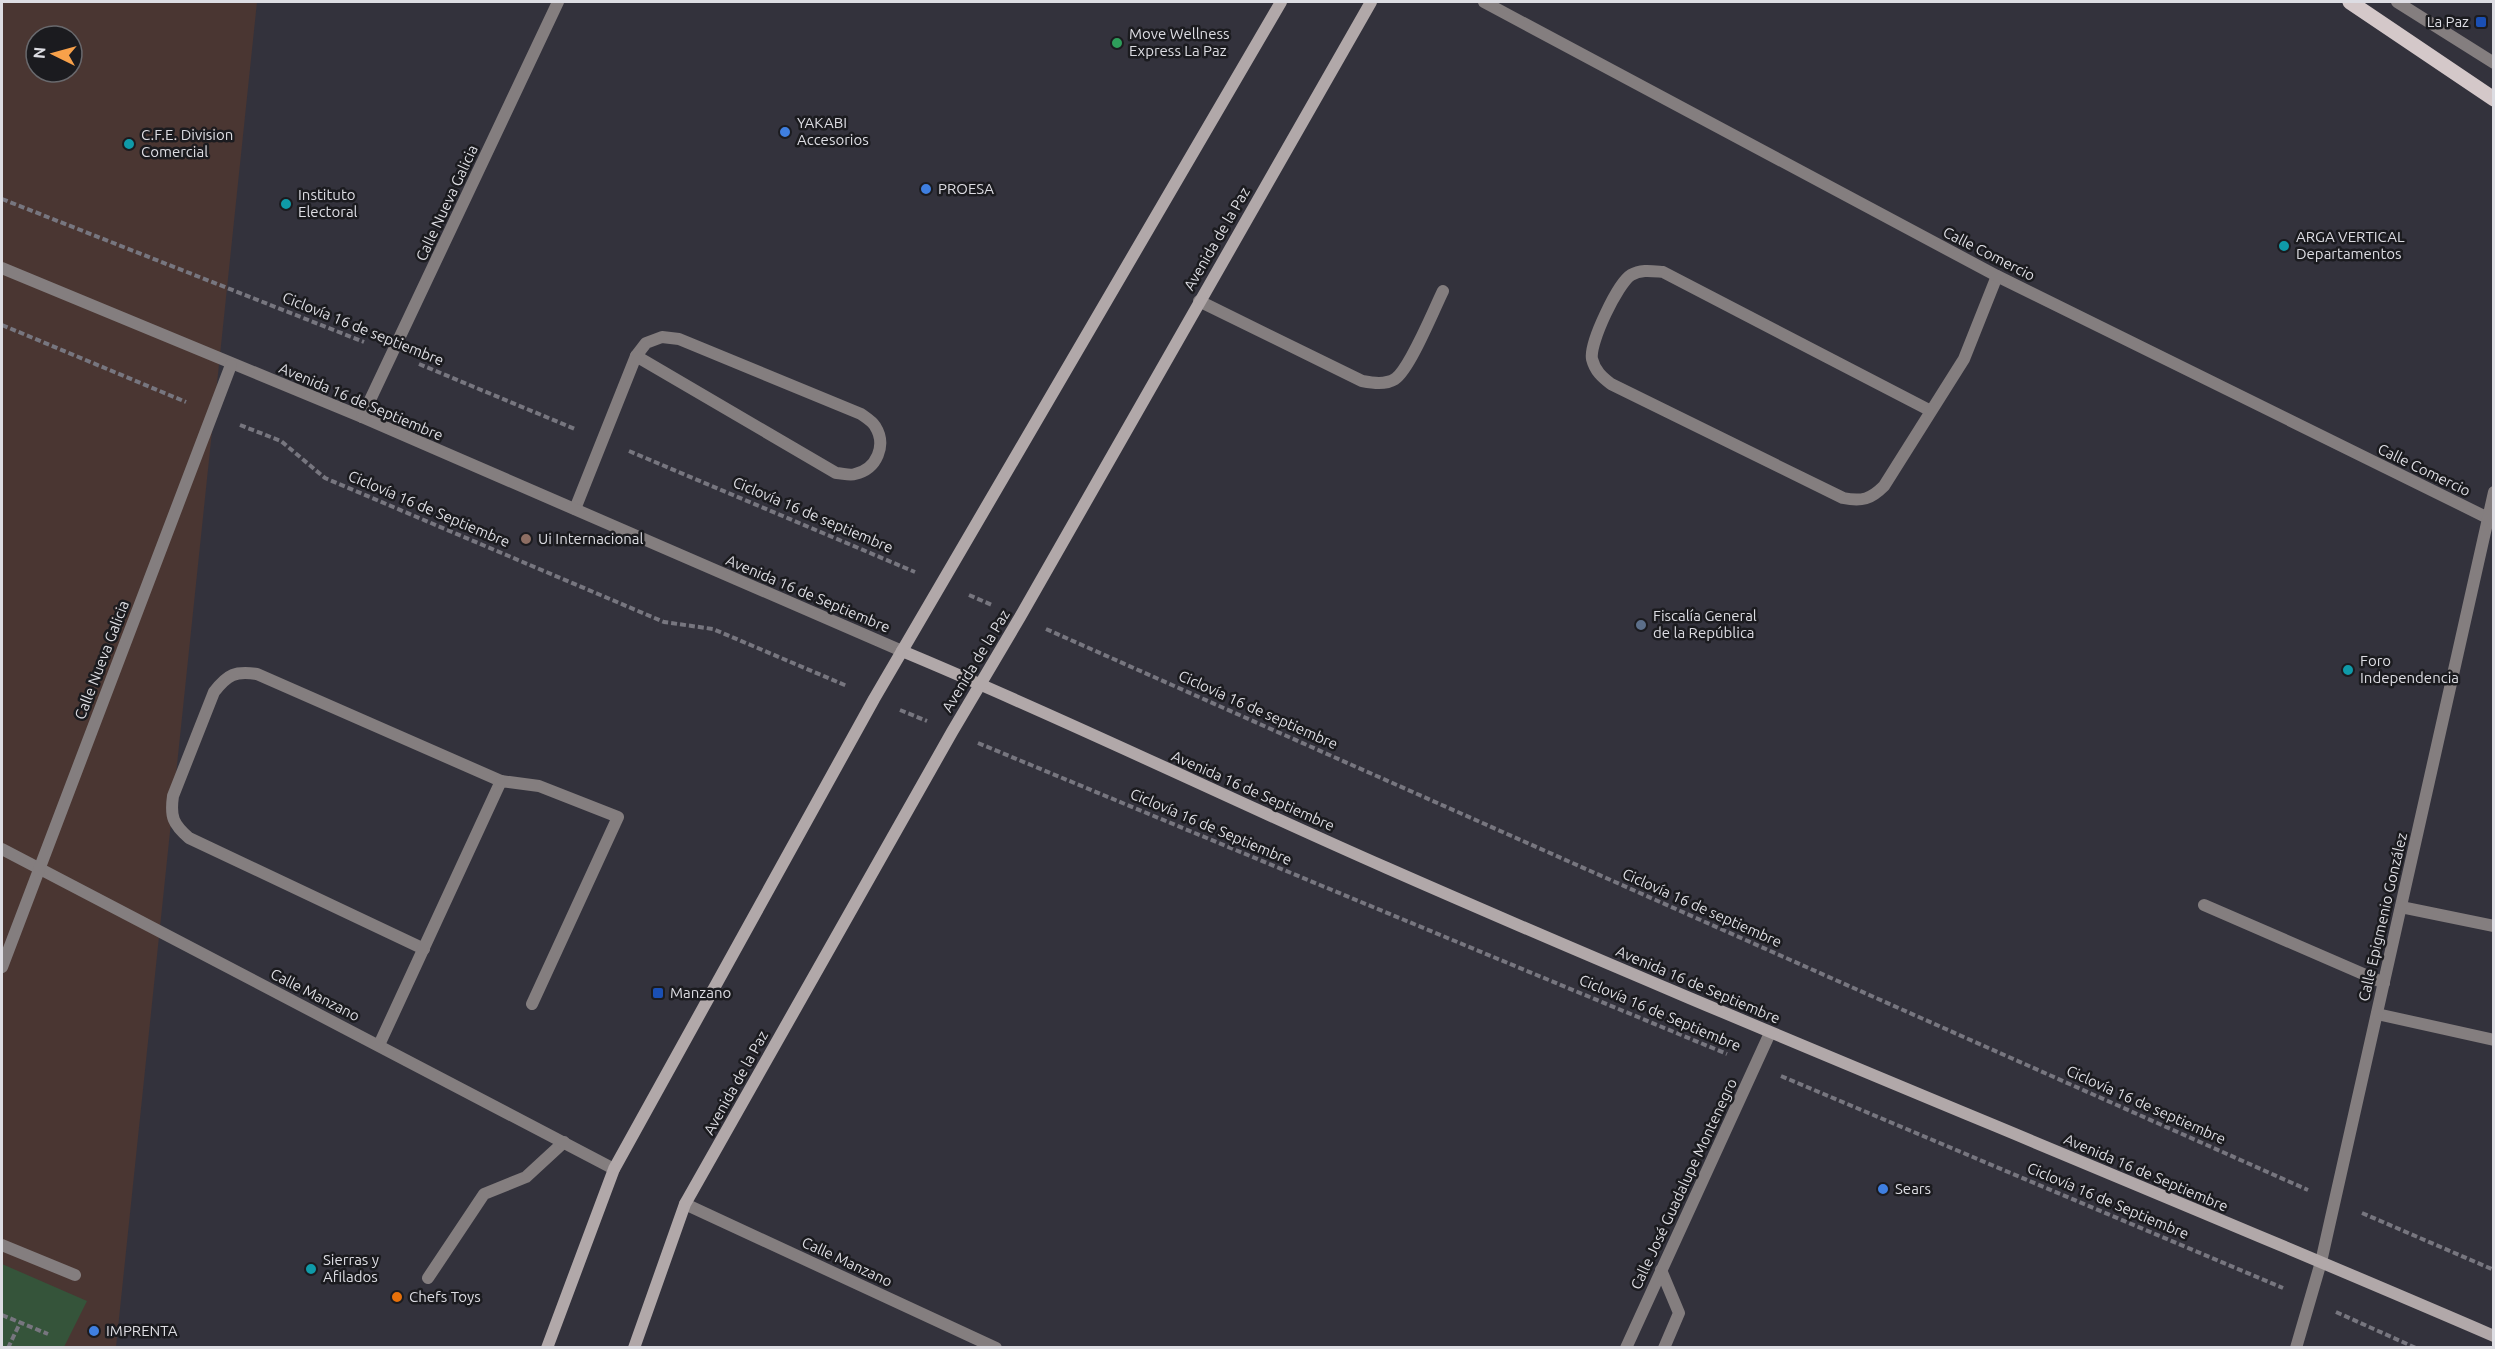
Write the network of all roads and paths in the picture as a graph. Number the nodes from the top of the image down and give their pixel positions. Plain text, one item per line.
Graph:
1 (558, 2) edge
2 (1281, 2) edge
3 (1371, 2) edge
4 (1484, 2) edge
5 (2350, 2) edge
6 (2397, 2) edge
7 (2493, 63) edge
8 (2493, 99) edge
9 (2, 199) edge
10 (2, 268) edge
11 (1997, 276) junction
12 (1443, 291) dead end
13 (1199, 301) junction
14 (2, 325) edge
15 (393, 353) junction
16 (636, 356) junction
17 (231, 365) junction
18 (1931, 411) junction
19 (212, 412) junction
20 (362, 417) junction
21 (602, 440) junction
22 (2493, 492) edge
23 (575, 509) junction
24 (2488, 519) junction
25 (943, 583) junction
26 (1020, 617) junction
27 (902, 651) junction
28 (981, 684) junction
29 (874, 699) junction
30 (952, 732) junction
31 (501, 781) junction
32 (2, 849) edge
33 (39, 869) junction
34 (2204, 905) dead end
35 (2401, 907) junction
36 (2493, 926) edge
37 (424, 949) junction
38 (2, 967) edge
39 (2384, 983) junction
40 (532, 1004) dead end
41 (2377, 1014) junction
42 (1770, 1033) junction
43 (2493, 1040) edge
44 (379, 1045) junction
45 (1755, 1066) junction
46 (564, 1142) junction
47 (614, 1169) junction
48 (2334, 1202) junction
49 (685, 1203) junction
50 (2, 1245) edge
51 (2321, 1262) junction
52 (1661, 1270) junction
53 (2493, 1270) edge
54 (75, 1275) dead end
55 (428, 1278) dead end
56 (2310, 1300) junction
57 (2, 1315) edge
58 (20, 1323) junction
59 (48, 1334) dead end
60 (2493, 1336) edge
61 (9, 1347) edge
62 (547, 1347) edge
63 (634, 1347) edge
64 (996, 1347) edge
65 (1626, 1347) edge
66 (1664, 1347) edge
67 (2296, 1347) edge
68 (2416, 1347) edge

1 - 15 street, Calle Nueva Galicia
2 - 25 street
3 - 13 street, Avenida de la Paz
4 - 11 street, Calle Comercio
5 - 8 main road
6 - 7 street
9 - 15 path, Ciclovía 16 de septiembre
10 - 17 street, Avenida 16 de Septiembre
11 - 18 street
11 - 24 street, Calle Comercio
12 - 13 street
13 - 26 street, Avenida de la Paz
14 - 19 path, Ciclovía 16 de Septiembre
15 - 20 street, Calle Nueva Galicia
15 - 21 path, Ciclovía 16 de septiembre
16 - 16 street
16 - 21 street
17 - 19 street, Calle Nueva Galicia
17 - 20 street, Avenida 16 de Septiembre
18 - 18 street
19 - 29 path, Ciclovía 16 de Septiembre
19 - 33 street, Calle Nueva Galicia
20 - 23 street, Avenida 16 de Septiembre
21 - 23 street
21 - 25 path, Ciclovía 16 de septiembre
22 - 24 street, Calle Epigmenio González
23 - 27 street, Avenida 16 de Septiembre
24 - 35 street, Calle Epigmenio González
25 - 26 path, Ciclovía 16 de septiembre
25 - 27 street
26 - 28 street, Avenida de la Paz
26 - 48 path, Ciclovía 16 de septiembre
27 - 28 street, Avenida 16 de Septiembre
27 - 29 street
28 - 30 street, Avenida de la Paz
28 - 42 street, Avenida 16 de Septiembre
29 - 30 path, Ciclovía 16 de Septiembre
29 - 47 street
30 - 45 path, Ciclovía 16 de Septiembre
30 - 49 street, Avenida de la Paz
31 - 37 street
31 - 37 street
31 - 40 street
32 - 33 street, Calle Manzano
33 - 38 street, Calle Nueva Galicia
33 - 44 street, Calle Manzano
34 - 39 street
35 - 36 street
35 - 39 street, Calle Epigmenio González
37 - 44 street
39 - 41 street, Calle Epigmenio González
41 - 43 street
41 - 48 street, Calle Epigmenio González
42 - 45 street, Calle José Guadalupe Montenegro
42 - 51 street, Avenida 16 de Septiembre
44 - 46 street, Calle Manzano
45 - 52 street, Calle José Guadalupe Montenegro
45 - 56 path, Ciclovía 16 de Septiembre
46 - 47 street, Calle Manzano
46 - 55 street
47 - 62 street
48 - 51 street, Calle Epigmenio González
48 - 53 path, Ciclovía 16 de septiembre
49 - 63 street, Avenida de la Paz
49 - 64 street, Calle Manzano
50 - 54 street
51 - 56 street, Calle Epigmenio González
51 - 60 street, Avenida 16 de Septiembre
52 - 65 street, Calle José Guadalupe Montenegro
52 - 66 street
56 - 67 street, Calle Epigmenio González
56 - 68 path, Ciclovía 16 de Septiembre
57 - 58 path
58 - 59 path
58 - 61 path

